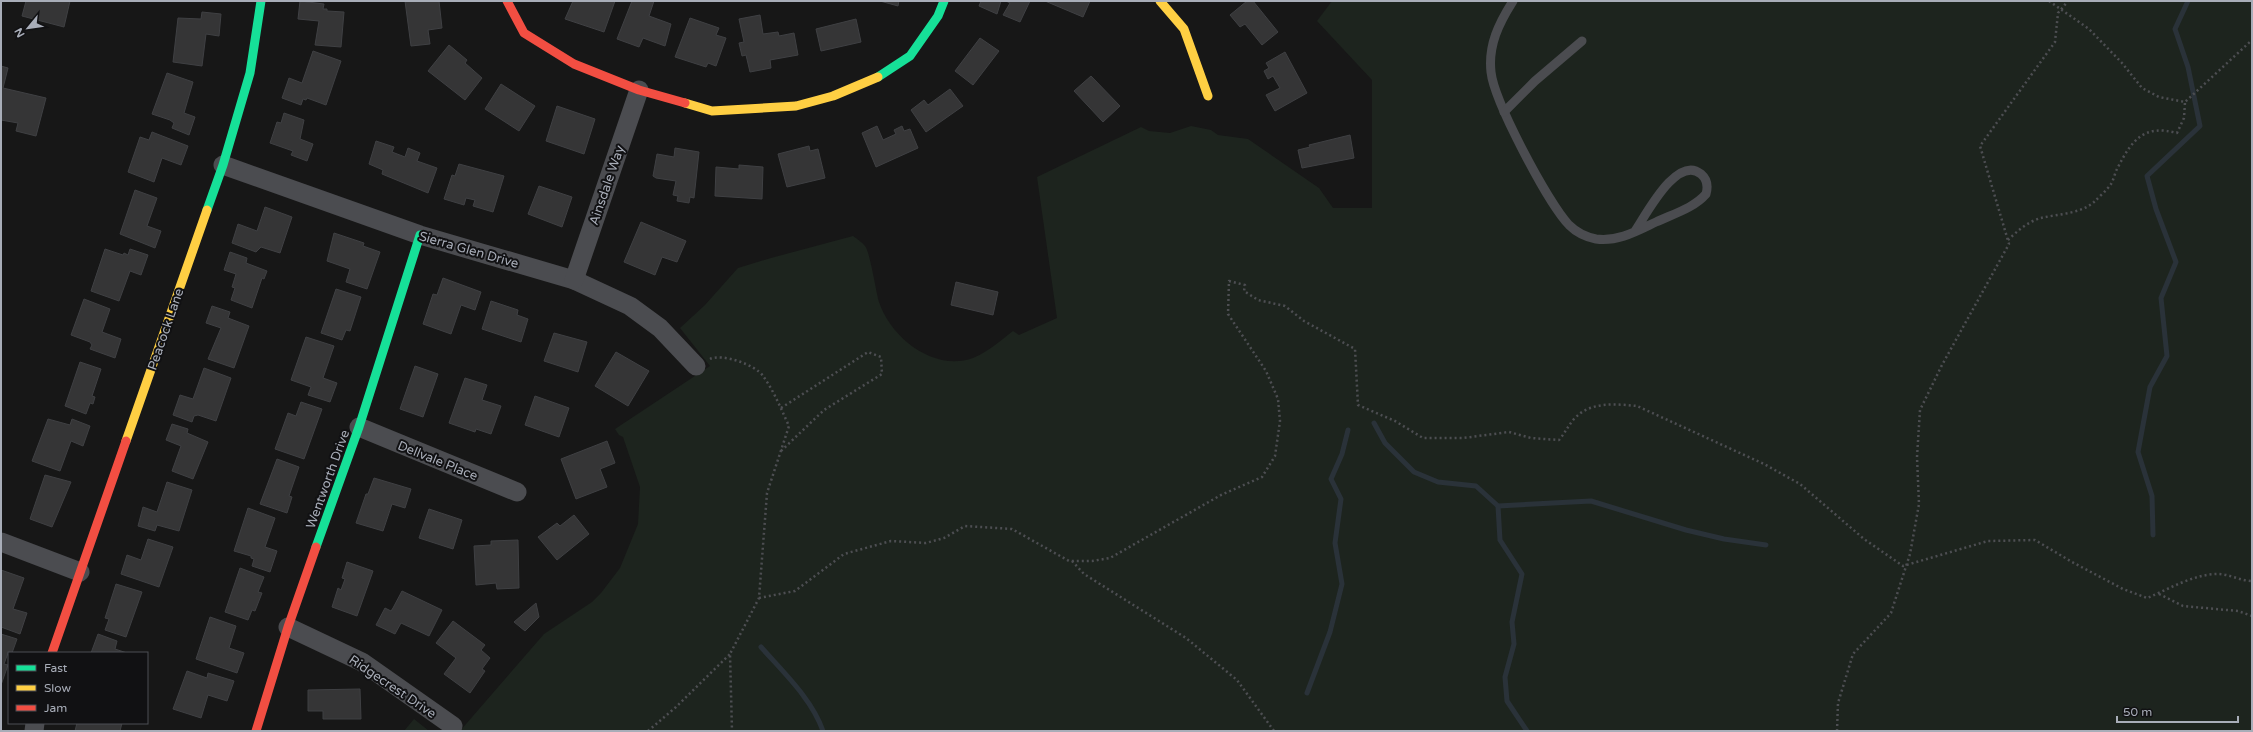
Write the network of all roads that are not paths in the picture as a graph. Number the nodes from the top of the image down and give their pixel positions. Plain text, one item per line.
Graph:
1 (261, 1) edge
2 (507, 1) edge
3 (944, 1) edge
4 (1160, 1) edge
5 (1513, 1) edge
6 (1582, 41) dead end
7 (639, 90) junction
8 (1208, 96) dead end
9 (1504, 112) junction
10 (223, 165) junction
11 (1635, 231) junction
12 (420, 235) junction
13 (574, 280) junction
14 (696, 366) road end
15 (359, 427) junction
16 (517, 492) dead end
17 (1, 542) edge
18 (80, 572) junction
19 (288, 627) junction
20 (52, 652) edge
21 (453, 726) dead end
22 (256, 731) edge

1 - 10 street, Peacock Lane
2 - 7 street
3 - 7 street
4 - 8 street
5 - 9 lane
6 - 9 lane
7 - 13 street, Ainsdale Way
9 - 11 lane
10 - 12 street, Sierra Glen Drive
10 - 18 street, Peacock Lane
11 - 11 lane
12 - 13 street, Sierra Glen Drive
12 - 15 street, Wentworth Drive
13 - 14 street, Sierra Glen Drive
15 - 16 street, Dellvale Place
15 - 19 street, Wentworth Drive
17 - 18 street
18 - 20 street, Peacock Lane
19 - 21 street, Ridgecrest Drive
19 - 22 street, Wentworth Drive

